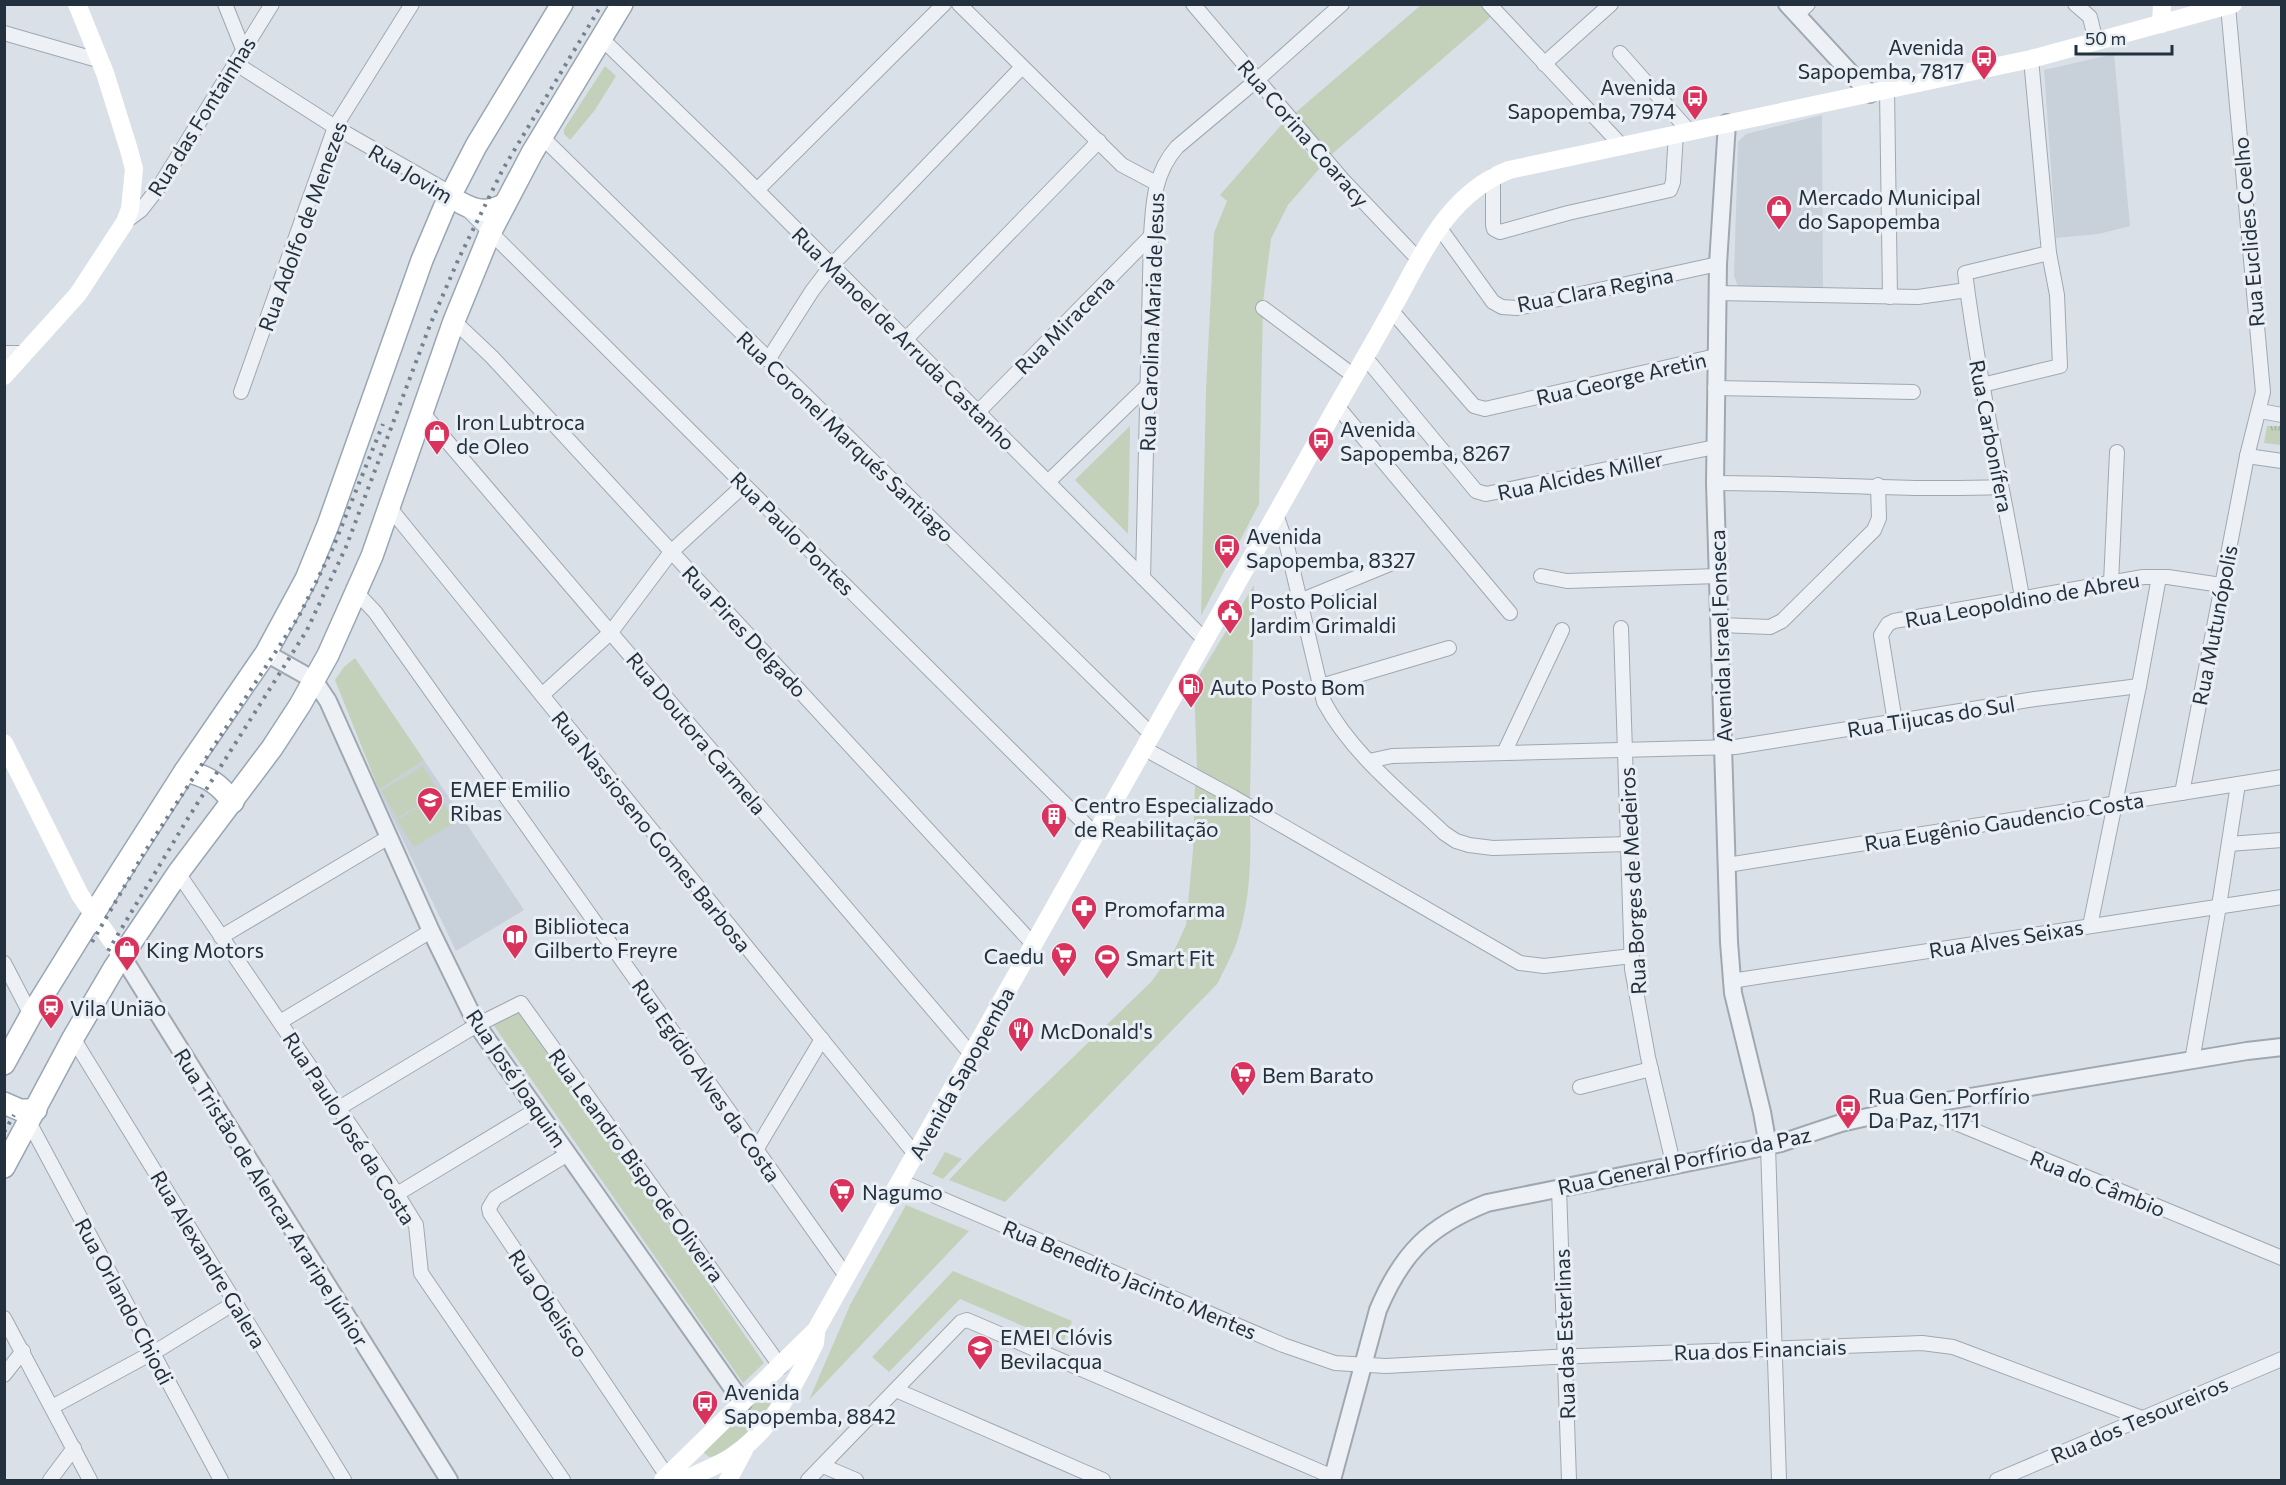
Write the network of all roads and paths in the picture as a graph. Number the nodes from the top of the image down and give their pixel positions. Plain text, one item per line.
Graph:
1 (77, 4) edge
2 (225, 4) edge
3 (272, 4) edge
4 (412, 4) edge
5 (562, 4) edge
6 (622, 4) edge
7 (944, 4) edge
8 (959, 4) edge
9 (1193, 4) edge
10 (1342, 4) edge
11 (1489, 4) edge
12 (1611, 4) edge
13 (2075, 4) edge
14 (2162, 4) edge
15 (2230, 5) edge
16 (1797, 8) edge
17 (2161, 24) junction
18 (4, 33) edge
19 (601, 38) junction
20 (2096, 42) junction
21 (243, 49) junction
22 (1620, 53) dead end
23 (2031, 59) junction
24 (101, 61) junction
25 (235, 63) junction
26 (1544, 64) junction
27 (1022, 67) junction
28 (1258, 79) junction
29 (1879, 92) junction
30 (1727, 123) junction
31 (335, 127) junction
32 (1682, 132) junction
33 (542, 136) junction
34 (1099, 141) junction
35 (1621, 145) junction
36 (1493, 176) junction
37 (1156, 183) junction
38 (757, 190) junction
39 (457, 199) junction
40 (505, 204) junction
41 (125, 222) junction
42 (1439, 227) junction
43 (490, 233) junction
44 (1151, 236) junction
45 (2049, 253) junction
46 (1418, 259) junction
47 (1718, 264) junction
48 (831, 266) junction
49 (1967, 291) junction
50 (1718, 292) junction
51 (1890, 297) junction
52 (1263, 309) dead end
53 (1391, 310) junction
54 (454, 321) junction
55 (905, 340) junction
56 (4, 354) edge
57 (26, 354) junction
58 (1716, 356) junction
59 (1365, 357) junction
60 (768, 360) junction
61 (4, 376) edge
62 (1354, 376) junction
63 (1148, 385) junction
64 (1982, 386) junction
65 (1715, 388) junction
66 (241, 392) dead end
67 (1913, 392) dead end
68 (1338, 406) junction
69 (2259, 411) junction
70 (422, 412) junction
71 (978, 412) junction
72 (2282, 415) edge
73 (1715, 447) junction
74 (2117, 452) dead end
75 (2247, 456) junction
76 (2282, 461) edge
77 (1048, 482) junction
78 (1715, 483) junction
79 (744, 485) junction
80 (1878, 485) junction
81 (2001, 487) junction
82 (389, 507) junction
83 (1276, 514) junction
84 (671, 552) junction
85 (1392, 563) dead end
86 (1541, 576) dead end
87 (1718, 576) junction
88 (2159, 577) junction
89 (1143, 578) junction
90 (2111, 583) junction
91 (2221, 585) junction
92 (357, 593) junction
93 (2022, 597) junction
94 (1300, 601) junction
95 (1510, 613) dead end
96 (1719, 625) junction
97 (1621, 628) dead end
98 (1562, 630) dead end
99 (611, 632) junction
100 (1205, 640) junction
101 (1449, 648) dead end
102 (266, 653) junction
103 (314, 680) junction
104 (2139, 686) junction
105 (1321, 687) junction
106 (542, 695) junction
107 (1895, 722) junction
108 (1147, 741) junction
109 (4, 743) edge
110 (1724, 747) junction
111 (1626, 749) junction
112 (1504, 753) junction
113 (1369, 761) junction
114 (185, 771) junction
115 (2282, 777) edge
116 (2238, 784) junction
117 (2182, 794) junction
118 (233, 802) junction
119 (2116, 804) junction
120 (1095, 834) junction
121 (389, 837) junction
122 (2282, 840) edge
123 (1629, 844) junction
124 (2229, 844) junction
125 (1727, 865) junction
126 (178, 873) junction
127 (2282, 897) edge
128 (2219, 906) junction
129 (93, 915) junction
130 (2090, 926) junction
131 (431, 931) junction
132 (221, 937) junction
133 (1033, 944) junction
134 (122, 956) junction
135 (1632, 956) junction
136 (4, 963) edge
137 (1731, 981) junction
138 (32, 1015) junction
139 (280, 1022) junction
140 (477, 1025) junction
141 (73, 1038) junction
142 (822, 1039) junction
143 (2282, 1047) edge
144 (971, 1054) junction
145 (2192, 1060) junction
146 (4, 1064) edge
147 (1651, 1069) junction
148 (1580, 1087) dead end
149 (4, 1103) edge
150 (1915, 1106) junction
151 (339, 1108) junction
152 (536, 1110) junction
153 (32, 1116) junction
154 (1768, 1146) junction
155 (756, 1150) junction
156 (568, 1154) junction
157 (915, 1154) junction
158 (4, 1167) edge
159 (1674, 1167) junction
160 (900, 1181) junction
161 (1558, 1188) junction
162 (397, 1194) junction
163 (2282, 1258) edge
164 (846, 1276) junction
165 (236, 1302) junction
166 (4, 1318) edge
167 (816, 1330) junction
168 (1774, 1348) junction
169 (23, 1351) junction
170 (153, 1352) junction
171 (1565, 1356) junction
172 (2282, 1359) edge
173 (1364, 1365) junction
174 (776, 1371) junction
175 (4, 1375) edge
176 (896, 1390) junction
177 (743, 1403) junction
178 (52, 1407) junction
179 (780, 1408) junction
180 (2142, 1418) junction
181 (705, 1440) junction
182 (746, 1446) junction
183 (74, 1448) junction
184 (823, 1466) junction
185 (1088, 1478) edge
186 (681, 1479) edge
187 (1332, 1479) edge
188 (50, 1480) edge
189 (90, 1480) edge
190 (221, 1480) edge
191 (344, 1480) edge
192 (449, 1480) edge
193 (563, 1480) edge
194 (728, 1480) edge
195 (808, 1480) edge
196 (856, 1480) edge
197 (1103, 1480) edge
198 (1569, 1480) edge
199 (1779, 1480) edge
200 (1997, 1480) edge

1 - 24 main road
2 - 21 street
3 - 21 street, Rua das Fontainhas
4 - 31 street, Rua Adolfo de Menezes
5 - 39 main road
6 - 19 main road
7 - 38 street
8 - 27 street
9 - 28 street, Rua Corina Coaracy
10 - 28 street, Rua Carolina Maria de Jesus
11 - 26 street
12 - 26 street
13 - 20 street
14 - 17 main road
15 - 17 main road, Avenida Sapopemba
15 - 69 street, Rua Euclides Coelho
16 - 29 street
17 - 20 main road, Avenida Sapopemba
18 - 24 street
19 - 33 main road
19 - 38 street, Rua Manoel de Arruda Castanho
20 - 23 main road, Avenida Sapopemba
21 - 25 street, Rua das Fontainhas
22 - 32 street
23 - 29 main road, Avenida Sapopemba
23 - 45 street
24 - 41 main road
25 - 31 street, Rua Jovim
25 - 41 street, Rua das Fontainhas
26 - 35 street
27 - 34 street
27 - 48 street
28 - 37 street, Rua Carolina Maria de Jesus
28 - 46 street, Rua Corina Coaracy
29 - 30 main road, Avenida Sapopemba
29 - 51 street
30 - 32 main road, Avenida Sapopemba
30 - 47 street, Avenida Israel Fonseca
31 - 39 street, Rua Jovim
31 - 66 street, Rua Adolfo de Menezes
32 - 35 main road, Avenida Sapopemba
32 - 36 street
33 - 40 main road
33 - 60 street, Rua Coronel Marqués Santiago
34 - 37 street
34 - 55 street
35 - 36 main road, Avenida Sapopemba
36 - 42 main road, Avenida Sapopemba
37 - 44 street, Rua Carolina Maria de Jesus
38 - 48 street, Rua Manoel de Arruda Castanho
39 - 40 main road
39 - 43 street, Rua Jovim
39 - 102 main road
40 - 43 main road
41 - 57 main road
42 - 46 main road, Avenida Sapopemba
42 - 47 street, Rua Clara Regina
43 - 54 main road
43 - 79 street, Rua Paulo Pontes
44 - 63 street, Rua Carolina Maria de Jesus
44 - 71 street, Rua Miracena
45 - 49 street, Rua Carbonífera
45 - 64 street
46 - 53 main road, Avenida Sapopemba
47 - 50 street, Avenida Israel Fonseca
48 - 55 street, Rua Manoel de Arruda Castanho
48 - 60 street
49 - 51 street
49 - 64 street, Rua Carbonífera
50 - 51 street
50 - 58 street, Avenida Israel Fonseca
52 - 62 street
53 - 58 street, Rua George Aretin
53 - 59 main road, Avenida Sapopemba
54 - 70 main road
54 - 84 street, Rua Pires Delgado
55 - 71 street, Rua Manoel de Arruda Castanho
56 - 57 street
57 - 61 main road
58 - 65 street, Avenida Israel Fonseca
59 - 62 main road, Avenida Sapopemba
59 - 73 street, Rua Alcides Miller
60 - 108 street, Rua Coronel Marqués Santiago
62 - 68 main road, Avenida Sapopemba
63 - 77 street
63 - 89 street, Rua Carolina Maria de Jesus
64 - 81 street, Rua Carbonífera
65 - 67 street
65 - 73 street, Avenida Israel Fonseca
68 - 83 main road, Avenida Sapopemba
68 - 95 street
69 - 72 street
69 - 75 street, Rua Euclides Coelho
70 - 82 main road
70 - 99 street, Rua Doutora Carmela
71 - 77 street, Rua Manoel de Arruda Castanho
73 - 78 street, Avenida Israel Fonseca
74 - 90 street
75 - 76 street
75 - 91 street, Rua Mutunópolis
77 - 89 street, Rua Manoel de Arruda Castanho
78 - 80 street
78 - 87 street, Avenida Israel Fonseca
79 - 84 street
79 - 120 street, Rua Paulo Pontes
80 - 81 street
80 - 96 street
81 - 93 street, Rua Carbonífera
82 - 92 main road
82 - 106 street, Rua Nassioseno Gomes Barbosa
83 - 94 street
83 - 100 main road, Avenida Sapopemba
84 - 99 street
84 - 133 street, Rua Pires Delgado
85 - 94 street
86 - 87 street
87 - 96 street, Avenida Israel Fonseca
88 - 90 street, Rua Leopoldino de Abreu
88 - 91 street, Rua Leopoldino de Abreu
88 - 104 street
89 - 100 street, Rua Manoel de Arruda Castanho
90 - 93 street, Rua Leopoldino de Abreu
91 - 117 street, Rua Mutunópolis
92 - 103 main road
92 - 155 street, Rua Egídio Alves da Costa
93 - 107 street, Rua Leopoldino de Abreu
94 - 105 street
96 - 110 street, Avenida Israel Fonseca
97 - 111 street, Rua Borges de Medeiros
98 - 112 street
99 - 106 street
99 - 144 street, Rua Doutora Carmela
100 - 108 main road, Avenida Sapopemba
101 - 105 street
102 - 103 street, Rua José Joaquim
102 - 114 main road
103 - 118 main road
103 - 121 street, Rua José Joaquim
104 - 107 street, Rua Tijucas do Sul
104 - 119 street
105 - 113 street
106 - 142 street, Rua Nassioseno Gomes Barbosa
107 - 110 street, Rua Tijucas do Sul
108 - 120 main road, Avenida Sapopemba
108 - 135 street, Rua Coronel Marqués Santiago
109 - 129 main road, Rua Tristão de Alencar Araripe Júnior
110 - 111 street, Rua Tijucas do Sul
110 - 125 street, Avenida Israel Fonseca
111 - 112 street, Rua Tijucas do Sul
111 - 123 street, Rua Borges de Medeiros
112 - 113 street, Rua Tijucas do Sul
113 - 123 street
114 - 118 main road
114 - 129 main road
115 - 116 street, Rua Eugênio Gaudencio Costa
116 - 117 street, Rua Eugênio Gaudencio Costa
116 - 124 street
117 - 119 street, Rua Eugênio Gaudencio Costa
118 - 126 main road
119 - 125 street, Rua Eugênio Gaudencio Costa
119 - 130 street
120 - 133 main road, Avenida Sapopemba
121 - 131 street, Rua José Joaquim
121 - 132 street
122 - 124 street
123 - 135 street, Rua Borges de Medeiros
124 - 128 street
125 - 137 street, Avenida Israel Fonseca
126 - 132 street, Rua Paulo José da Costa
126 - 134 main road
127 - 128 street, Rua Alves Seixas
128 - 130 street, Rua Alves Seixas
128 - 145 street
129 - 134 main road, Rua Tristão de Alencar Araripe Júnior
129 - 138 main road
130 - 137 street, Rua Alves Seixas
131 - 139 street
131 - 140 street, Rua José Joaquim
132 - 139 street, Rua Paulo José da Costa
133 - 144 main road, Avenida Sapopemba
134 - 141 main road
134 - 192 street, Rua Tristão de Alencar Araripe Júnior
135 - 147 street, Rua Borges de Medeiros
136 - 138 street
137 - 154 street, Avenida Israel Fonseca
138 - 146 main road
139 - 151 street, Rua Paulo José da Costa
140 - 151 street
140 - 152 street, Rua José Joaquim
140 - 174 street, Rua Leandro Bispo de Oliveira
141 - 153 main road
141 - 165 street, Rua Alexandre Galera
142 - 155 street
142 - 157 street, Rua Nassioseno Gomes Barbosa
143 - 145 street, Rua General Porfírio da Paz
144 - 157 main road, Avenida Sapopemba
145 - 150 street, Rua General Porfírio da Paz
147 - 148 street
147 - 159 street, Rua Borges de Medeiros
149 - 153 main road
150 - 154 street, Rua General Porfírio da Paz
150 - 163 street, Rua do Câmbio
151 - 162 street, Rua Paulo José da Costa
152 - 156 street, Rua José Joaquim
152 - 162 street
153 - 158 main road
153 - 170 street, Rua Orlando Chiodi
154 - 159 street, Rua General Porfírio da Paz
154 - 168 street
155 - 164 street, Rua Egídio Alves da Costa
156 - 177 street, Rua José Joaquim
156 - 186 street, Rua Obelisco
157 - 160 main road, Avenida Sapopemba
159 - 161 street, Rua General Porfírio da Paz
160 - 164 main road, Avenida Sapopemba
160 - 173 street, Rua Benedito Jacinto Mentes
161 - 171 street, Rua das Esterlinas
161 - 173 street, Rua General Porfírio da Paz
162 - 193 street, Rua Paulo José da Costa
164 - 167 main road, Avenida Sapopemba
165 - 170 street
165 - 191 street, Rua Alexandre Galera
166 - 169 street
167 - 174 main road, Avenida Sapopemba
167 - 179 main road, Avenida Sapopemba
168 - 171 street, Rua dos Financiais
168 - 180 street, Rua dos Financiais
168 - 199 street
169 - 175 street
169 - 178 street
170 - 178 street
170 - 190 street, Rua Orlando Chiodi
171 - 173 street, Rua dos Financiais
171 - 198 street, Rua das Esterlinas
172 - 180 street, Rua dos Tesoureiros
173 - 187 street, Rua General Porfírio da Paz
174 - 177 main road, Avenida Sapopemba
174 - 179 main road
176 - 184 street
176 - 185 street
176 - 187 street
177 - 181 main road, Avenida Sapopemba
178 - 183 street
179 - 182 main road, Avenida Sapopemba
180 - 200 street, Rua dos Tesoureiros
181 - 186 main road, Avenida Sapopemba
181 - 186 main road
182 - 186 main road, Avenida Sapopemba
182 - 194 main road
183 - 188 street
183 - 189 street
184 - 195 street
184 - 196 street
185 - 197 street

